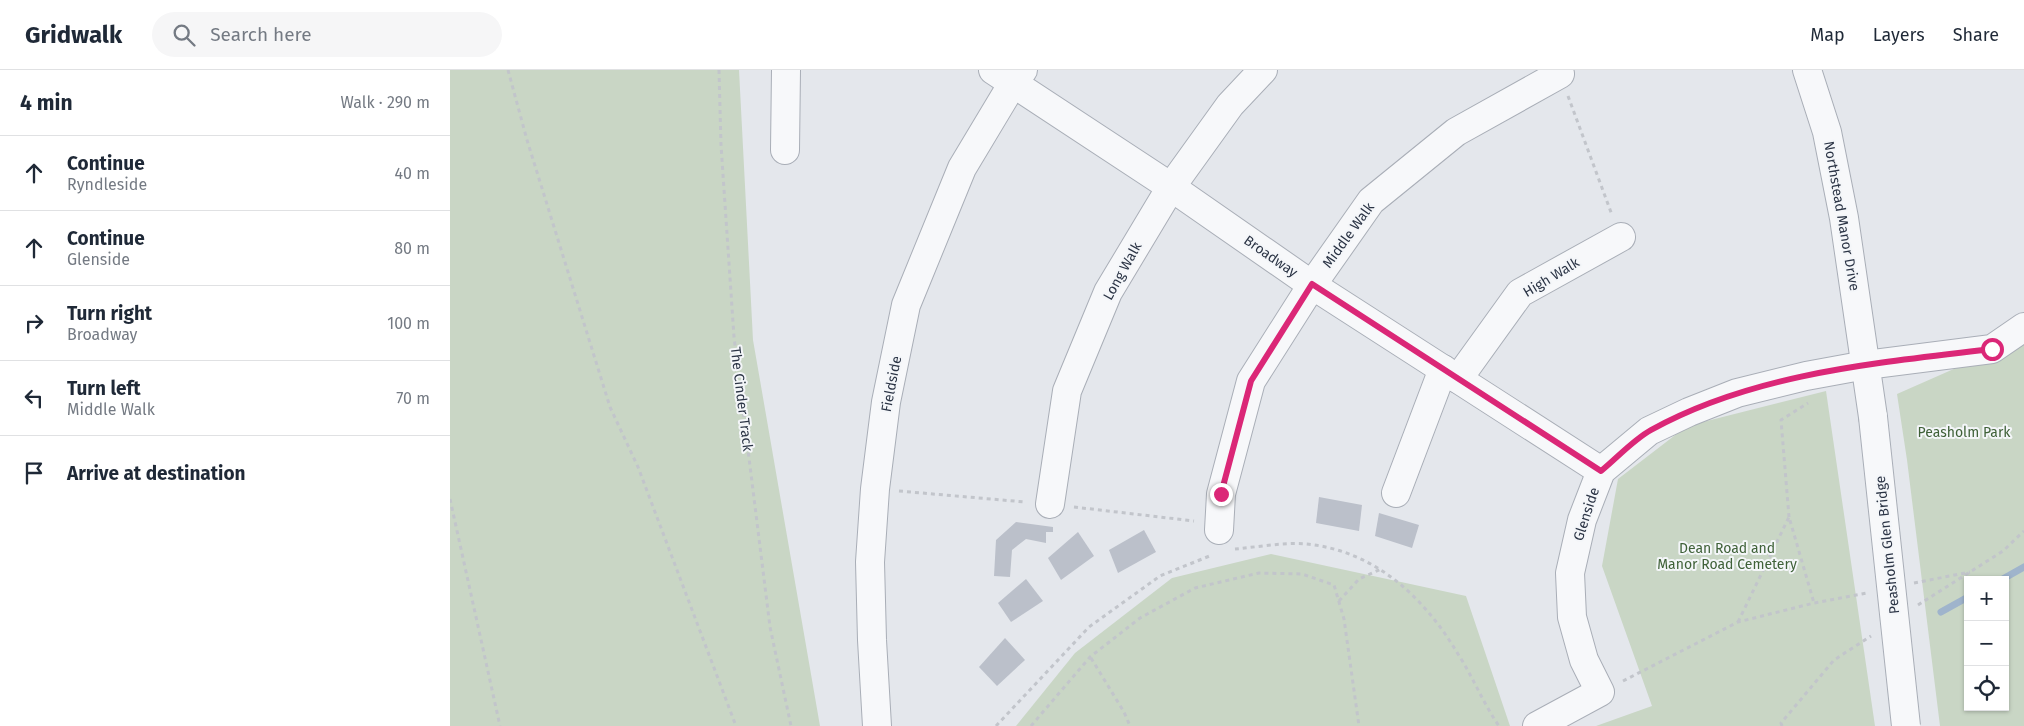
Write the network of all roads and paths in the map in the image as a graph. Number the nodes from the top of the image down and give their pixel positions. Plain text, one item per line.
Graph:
1 (508, 70) edge
2 (719, 70) edge
3 (786, 70) edge
4 (1263, 70) edge
5 (1807, 70) edge
6 (1010, 74) edge
7 (1560, 74) joint
8 (785, 150) dead end
9 (1171, 187) junction
10 (1621, 237) joint
11 (1312, 284) junction
12 (2024, 326) edge
13 (1866, 365) junction
14 (1450, 374) junction
15 (1806, 376) junction
16 (1601, 471) junction
17 (1396, 492) dead end
18 (450, 499) edge
19 (1050, 504) dead end
20 (1789, 517) junction
21 (1222, 545) junction
22 (1381, 569) junction
23 (1339, 601) junction
24 (1814, 603) dead end
25 (1800, 607) dead end
26 (1738, 622) junction
27 (1090, 657) junction
28 (1600, 692) junction
29 (500, 726) edge
30 (736, 726) edge
31 (790, 726) edge
32 (877, 726) edge
33 (996, 726) edge
34 (1031, 726) edge
35 (1130, 726) edge
36 (1359, 726) edge
37 (1499, 726) edge
38 (1537, 726) edge
39 (1906, 726) edge

1 - 30 path
2 - 31 path, The Cinder Track
3 - 8 street
4 - 9 street, Long Walk
5 - 13 street, Northstead Manor Drive
6 - 9 street, Broadway
6 - 32 street, Fieldside
7 - 10 path
7 - 11 street, Middle Walk
9 - 11 street, Broadway
9 - 19 street, Long Walk
10 - 14 street, High Walk
11 - 14 street, Broadway
11 - 21 street, Middle Walk
12 - 13 street, Glenside
13 - 15 street, Glenside
13 - 39 street, Peasholm Glen Bridge, bridge
14 - 16 street, Broadway
14 - 17 street, High Walk
15 - 16 street, Glenside
15 - 20 path
16 - 28 street, Glenside
18 - 29 path
20 - 24 path
20 - 26 path
21 - 22 path
21 - 33 path
22 - 23 path
22 - 37 path
23 - 27 path
23 - 36 path
25 - 26 path
26 - 28 path
27 - 34 path
27 - 35 path
28 - 38 street

